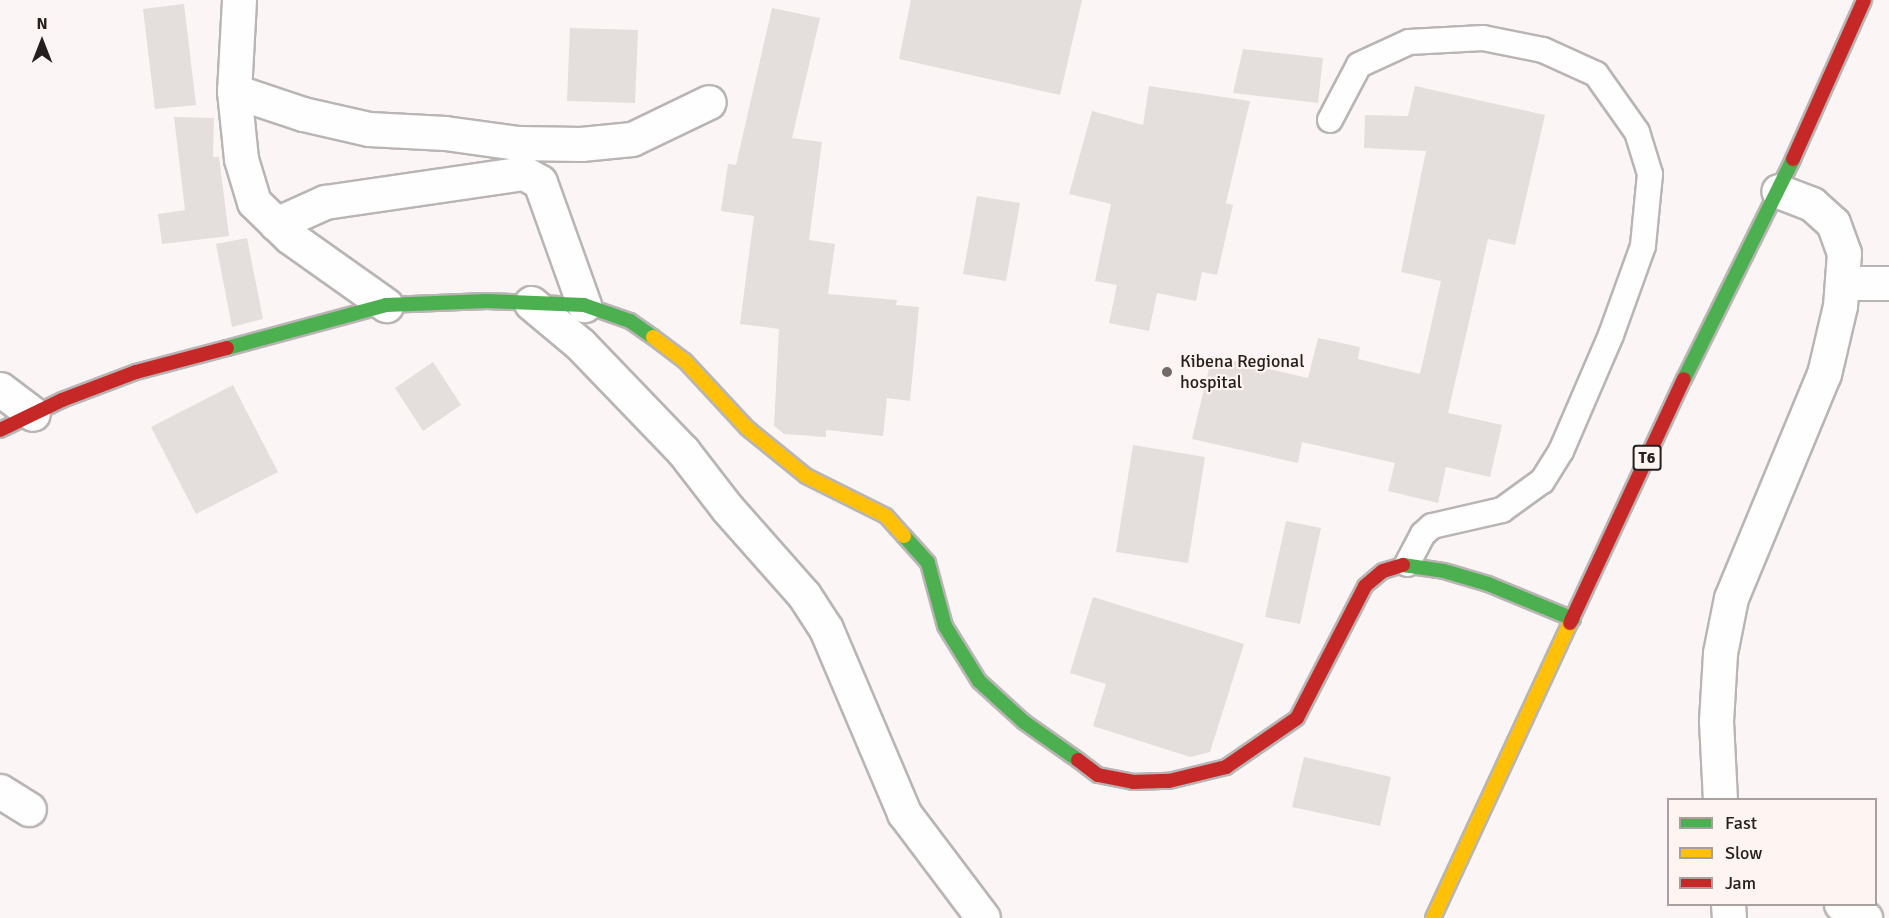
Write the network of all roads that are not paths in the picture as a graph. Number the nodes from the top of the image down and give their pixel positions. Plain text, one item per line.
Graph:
1 (239, 0) edge
2 (1864, 0) edge
3 (234, 91) junction
4 (709, 102) dead end
5 (1330, 120) dead end
6 (1778, 191) junction
7 (276, 224) junction
8 (1842, 283) junction
9 (1889, 283) edge
10 (531, 303) junction
11 (386, 305) junction
12 (584, 305) junction
13 (0, 389) edge
14 (33, 414) junction
15 (0, 430) edge
16 (1407, 564) junction
17 (1573, 619) junction
18 (0, 791) edge
19 (1720, 798) edge
20 (29, 809) dead end
21 (1845, 906) edge
22 (983, 918) edge
23 (1433, 918) edge
24 (1866, 918) edge

1 - 3 street
2 - 6 main road, T6
3 - 4 street
3 - 7 street
5 - 16 lane
6 - 8 street
6 - 17 main road, T6
7 - 11 street
7 - 12 street
8 - 9 street
8 - 19 street
10 - 11 main road
10 - 12 main road
10 - 22 street
11 - 14 main road
12 - 16 main road
13 - 14 street
14 - 15 main road
16 - 17 main road
17 - 23 main road, T6
18 - 20 street
21 - 24 street

